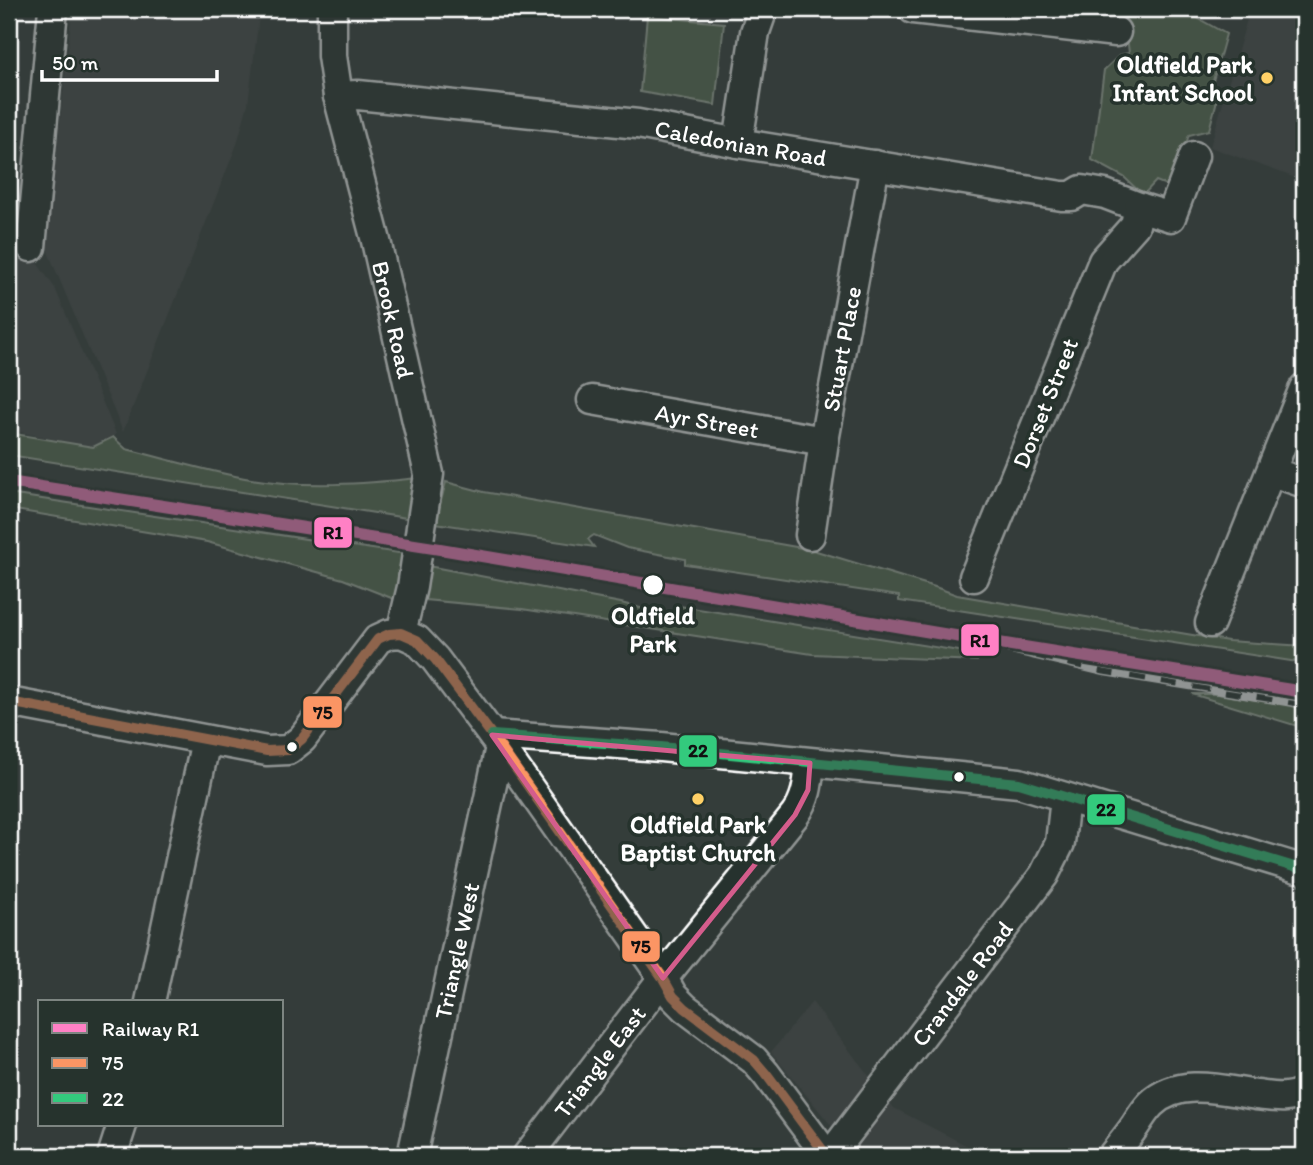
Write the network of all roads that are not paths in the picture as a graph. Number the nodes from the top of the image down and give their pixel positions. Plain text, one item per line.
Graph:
1 (53, 9) edge
2 (332, 9) edge
3 (763, 9) edge
4 (913, 9) edge
5 (1117, 34) dead end
6 (338, 96) junction
7 (738, 143) junction
8 (1194, 156) dead end
9 (875, 165) junction
10 (1139, 207) junction
11 (31, 247) dead end
12 (1304, 388) edge
13 (592, 400) dead end
14 (824, 440) junction
15 (1272, 472) junction
16 (1304, 483) edge
17 (810, 534) dead end
18 (974, 577) dead end
19 (1210, 623) dead end
20 (401, 633) junction
21 (9, 702) edge
22 (206, 740) junction
23 (496, 741) junction
24 (810, 763) junction
25 (1065, 798) junction
26 (1304, 870) edge
27 (663, 978) junction
28 (150, 1000) edge
29 (1304, 1092) edge
30 (122, 1126) edge
31 (112, 1156) edge
32 (412, 1156) edge
33 (527, 1156) edge
34 (829, 1156) edge
35 (1112, 1156) edge

1 - 11 street
2 - 6 street, Brook Road
3 - 7 street
4 - 5 street
6 - 7 street, Caledonian Road
6 - 20 street, Brook Road
7 - 9 street, Caledonian Road
8 - 10 street, Caledonian Road
9 - 10 street, Caledonian Road
9 - 14 street, Stuart Place
10 - 18 street, Dorset Street
12 - 15 street
13 - 14 street, Ayr Street
14 - 17 street, Stuart Place
15 - 16 street
15 - 19 street
20 - 22 street
20 - 23 street
21 - 22 street
22 - 28 street
23 - 24 street
23 - 27 street
23 - 32 street, Triangle West
24 - 25 street
24 - 27 street, Triangle East
25 - 26 street
25 - 34 street, Crandale Road
27 - 33 street, Triangle East
27 - 34 street
29 - 35 street
30 - 31 street

